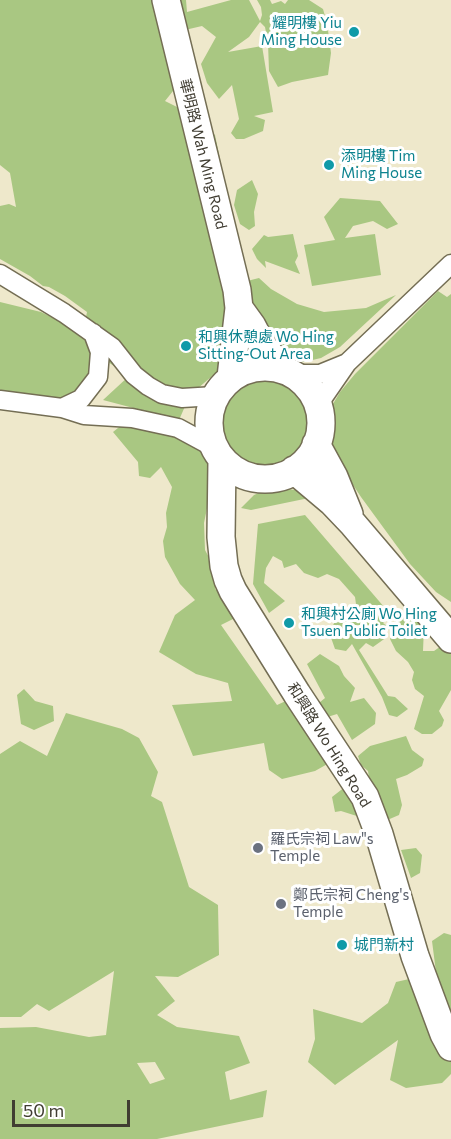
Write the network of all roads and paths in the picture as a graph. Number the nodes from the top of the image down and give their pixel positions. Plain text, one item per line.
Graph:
1 (166, 0) edge
2 (451, 264) edge
3 (0, 274) edge
4 (239, 308) junction
5 (93, 333) junction
6 (347, 363) junction
7 (289, 373) junction
8 (223, 387) junction
9 (0, 400) edge
10 (318, 405) junction
11 (62, 408) junction
12 (316, 444) junction
13 (218, 454) junction
14 (294, 470) junction
15 (260, 479) junction
16 (222, 520) junction
17 (353, 524) junction
18 (440, 618) edge
19 (451, 639) edge
20 (451, 1047) edge

1 - 4 main road, 華明路 Wah Ming Road
2 - 6 street
3 - 5 street
4 - 7 main road, 華明路 Wah Ming Road
4 - 8 main road, 華明路 Wah Ming Road
5 - 8 street
5 - 11 street
6 - 7 street
6 - 10 street
7 - 8 main road
7 - 10 main road
8 - 13 main road
9 - 11 street
10 - 12 main road
11 - 13 street
12 - 14 main road
12 - 17 main road
13 - 15 main road
13 - 16 main road, 和興路 Wo Hing Road
14 - 15 main road
14 - 17 main road
15 - 16 main road
16 - 20 main road, 和興路 Wo Hing Road
17 - 18 main road
18 - 19 main road

